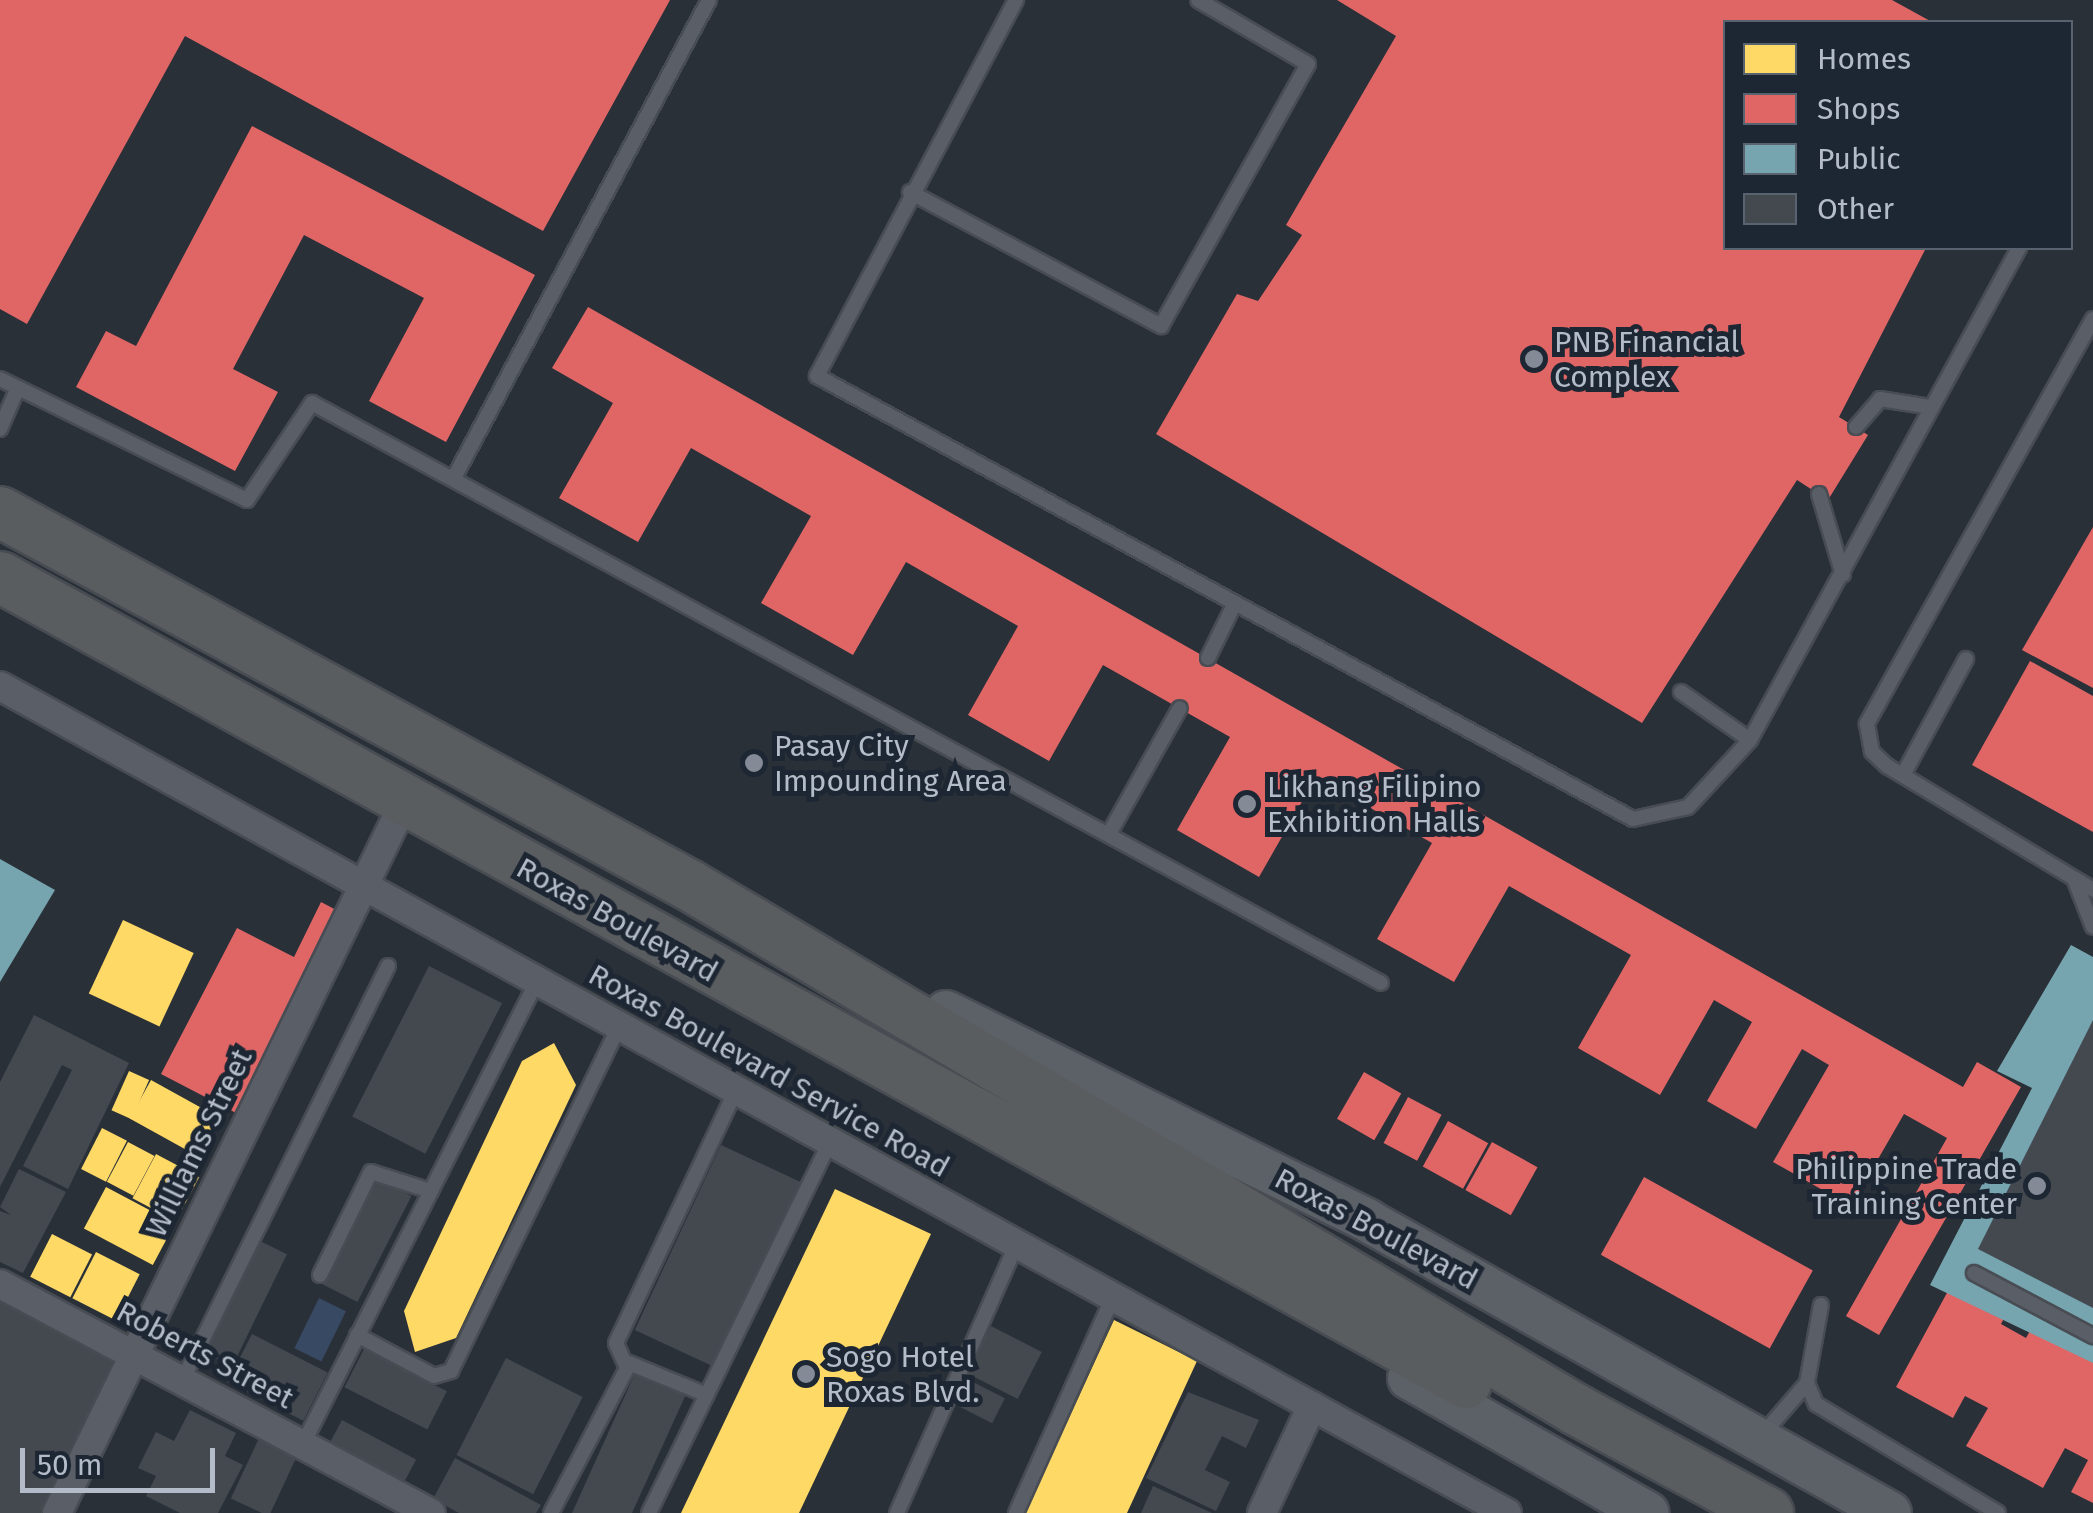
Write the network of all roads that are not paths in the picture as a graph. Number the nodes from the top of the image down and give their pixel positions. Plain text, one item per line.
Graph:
1 (709, 0) edge
2 (1016, 0) edge
3 (1198, 0) edge
4 (910, 192) junction
5 (2018, 250) edge
6 (2093, 319) edge
7 (0, 379) edge
8 (16, 392) junction
9 (1931, 407) junction
10 (1856, 427) dead end
11 (0, 429) edge
12 (456, 474) junction
13 (1819, 494) dead end
14 (0, 512) edge
15 (1843, 574) junction
16 (0, 576) edge
17 (1234, 604) junction
18 (1208, 658) dead end
19 (1966, 659) dead end
20 (0, 686) edge
21 (1681, 692) dead end
22 (1180, 708) dead end
23 (1750, 740) junction
24 (1903, 775) junction
25 (404, 803) junction
26 (1110, 832) junction
27 (2076, 880) junction
28 (361, 885) junction
29 (689, 886) junction
30 (2093, 890) edge
31 (2093, 927) edge
32 (388, 966) dead end
33 (536, 981) junction
34 (1382, 983) dead end
35 (620, 1026) junction
36 (736, 1090) junction
37 (830, 1142) junction
38 (431, 1191) junction
39 (1017, 1244) junction
40 (1236, 1260) junction
41 (1974, 1273) dead end
42 (320, 1275) dead end
43 (0, 1284) edge
44 (1113, 1297) junction
45 (1821, 1305) dead end
46 (357, 1335) junction
47 (2093, 1336) edge
48 (134, 1353) junction
49 (629, 1363) junction
50 (183, 1379) junction
51 (1808, 1383) junction
52 (706, 1395) junction
53 (1312, 1406) junction
54 (1570, 1423) junction
55 (1759, 1440) junction
56 (302, 1444) junction
57 (57, 1513) edge
58 (431, 1513) edge
59 (551, 1513) edge
60 (649, 1513) edge
61 (897, 1513) edge
62 (1016, 1513) edge
63 (1262, 1513) edge
64 (1507, 1513) edge
65 (1648, 1513) edge
66 (1708, 1513) edge
67 (1768, 1513) edge
68 (1890, 1513) edge
69 (1998, 1513) edge

1 - 12 lane
2 - 4 lane
3 - 4 lane
4 - 17 lane
5 - 9 lane
6 - 24 lane
7 - 8 lane
8 - 11 lane
8 - 12 lane
9 - 10 lane
9 - 15 lane
12 - 26 lane
13 - 15 lane
14 - 29 highway, Roxas Boulevard
15 - 23 lane
16 - 25 highway, Roxas Boulevard
17 - 18 lane
17 - 23 lane
19 - 24 lane
20 - 28 street, Roxas Boulevard Service Road
21 - 23 lane
22 - 26 lane
24 - 27 lane
25 - 28 street, Williams Street
25 - 40 highway, Roxas Boulevard
26 - 34 lane
27 - 30 lane
27 - 31 lane
28 - 33 street, Roxas Boulevard Service Road
28 - 48 street, Williams Street
29 - 54 highway, Roxas Boulevard
29 - 55 main road, Roxas Boulevard
32 - 50 lane
33 - 35 street, Roxas Boulevard Service Road
33 - 38 lane
35 - 36 street, Roxas Boulevard Service Road
35 - 46 lane
36 - 37 street, Roxas Boulevard Service Road
36 - 49 lane
37 - 39 street, Roxas Boulevard Service Road
37 - 52 lane
38 - 42 lane
38 - 46 lane
39 - 44 street, Roxas Boulevard Service Road
39 - 61 lane
40 - 54 highway, Roxas Boulevard
40 - 65 main road, Roxas Boulevard
41 - 47 lane
43 - 48 street, Roberts Street
44 - 53 street, Roxas Boulevard Service Road
44 - 62 lane
45 - 51 lane
46 - 56 lane
48 - 50 street, Roberts Street
48 - 57 street, Williams Street
49 - 52 lane
49 - 59 lane
50 - 56 street, Roberts Street
51 - 55 lane
51 - 69 lane
52 - 60 lane
53 - 63 street
53 - 64 street, Roxas Boulevard Service Road
54 - 66 highway, Roxas Boulevard
54 - 67 highway, Roxas Boulevard
55 - 68 main road, Roxas Boulevard
56 - 58 street, Roberts Street

